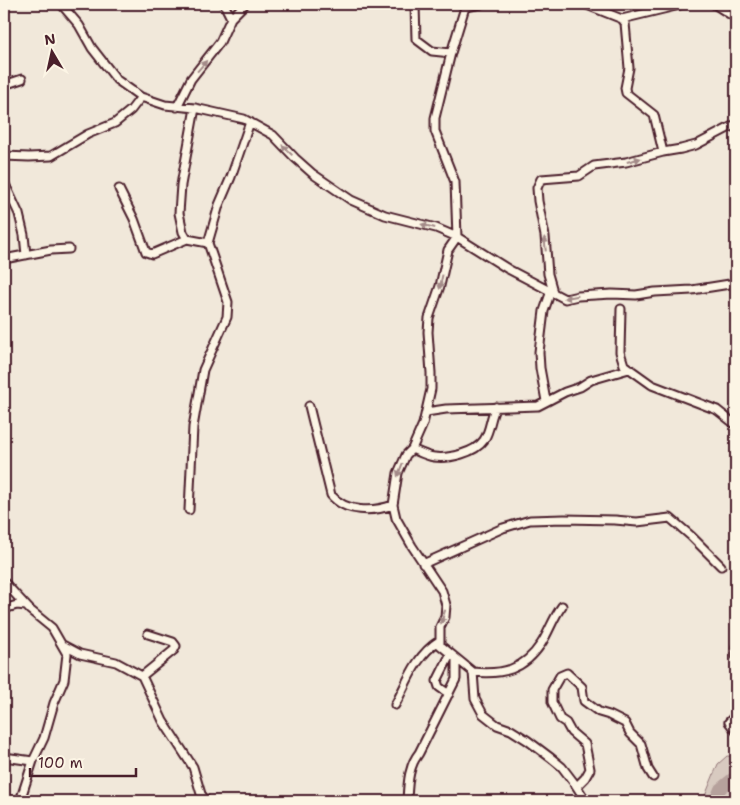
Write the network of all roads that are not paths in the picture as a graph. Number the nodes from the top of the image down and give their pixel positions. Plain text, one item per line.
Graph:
1 (61, 4) edge
2 (224, 4) edge
3 (245, 4) edge
4 (481, 4) edge
5 (584, 4) edge
6 (684, 4) edge
7 (714, 4) edge
8 (415, 5) dead end
9 (466, 5) edge
10 (231, 18) junction
11 (622, 18) junction
12 (736, 18) edge
13 (451, 53) junction
14 (22, 79) dead end
15 (4, 84) edge
16 (141, 97) junction
17 (177, 107) junction
18 (195, 108) junction
19 (250, 122) junction
20 (736, 124) edge
21 (663, 152) junction
22 (4, 156) edge
23 (4, 182) edge
24 (119, 190) dead end
25 (457, 237) junction
26 (187, 238) junction
27 (208, 243) junction
28 (69, 249) dead end
29 (26, 255) junction
30 (4, 259) edge
31 (736, 283) edge
32 (551, 292) junction
33 (622, 309) dead end
34 (629, 369) junction
35 (546, 401) junction
36 (309, 406) dead end
37 (496, 407) junction
38 (426, 412) junction
39 (736, 425) edge
40 (412, 449) junction
41 (393, 505) junction
42 (189, 510) dead end
43 (423, 564) junction
44 (721, 566) dead end
45 (4, 582) edge
46 (26, 606) junction
47 (562, 606) dead end
48 (4, 609) edge
49 (148, 634) dead end
50 (438, 641) junction
51 (62, 645) junction
52 (736, 647) edge
53 (736, 656) edge
54 (453, 657) junction
55 (473, 672) junction
56 (142, 676) junction
57 (449, 694) junction
58 (395, 705) dead end
59 (736, 715) edge
60 (736, 731) edge
61 (4, 757) edge
62 (33, 761) junction
63 (653, 777) dead end
64 (577, 786) junction
65 (20, 801) edge
66 (206, 801) edge
67 (407, 801) edge
68 (586, 801) edge

1 - 16 street
2 - 10 street
3 - 10 street
4 - 9 street
5 - 11 street
6 - 11 street
7 - 12 street
8 - 13 street
9 - 13 street
17 -> 10 street
11 - 21 street
13 - 25 street
14 - 15 street
16 - 17 street
16 - 22 street
17 - 18 street
18 - 19 street
18 - 26 street
25 -> 19 street
19 - 27 street
20 - 21 street
32 -> 21 street
23 - 29 street
24 - 26 street
25 - 32 street
25 -> 38 street
26 - 27 street
27 - 42 street
28 - 29 street
29 - 30 street
31 -> 32 street
32 - 35 street
33 - 34 street
34 - 35 street
34 - 39 street
35 - 37 street
36 - 41 street
37 - 38 street
37 - 40 street
38 - 40 street
40 -> 41 street
41 - 43 street
43 - 44 street
43 -> 50 street
45 - 46 street
46 - 48 street
46 - 51 street
47 - 55 street
49 - 56 street
50 - 54 street
50 - 58 street
51 - 56 street
51 - 62 street
52 - 53 street
54 - 55 street
54 - 57 street
54 - 57 street
55 - 64 street
56 - 66 street
57 - 67 street
59 - 60 street
61 - 62 street
62 - 65 street
63 - 64 street
64 - 68 street

